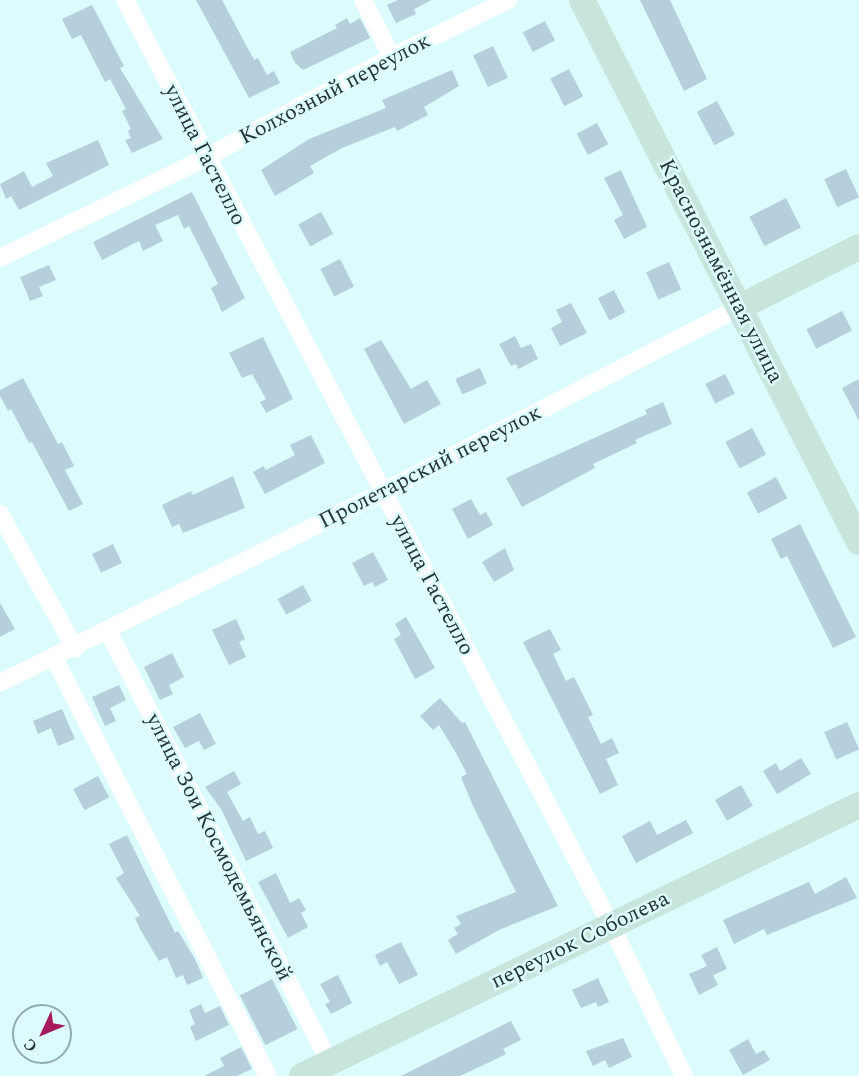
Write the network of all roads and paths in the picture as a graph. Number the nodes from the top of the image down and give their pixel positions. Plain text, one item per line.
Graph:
1 (125, 0) edge
2 (363, 0) edge
3 (508, 0) edge
4 (582, 0) edge
5 (392, 57) junction
6 (205, 158) junction
7 (859, 247) edge
8 (0, 258) edge
9 (740, 307) junction
10 (383, 492) junction
11 (0, 514) edge
12 (859, 542) edge
13 (108, 631) junction
14 (75, 648) junction
15 (54, 658) junction
16 (0, 683) edge
17 (859, 805) edge
18 (611, 925) junction
19 (330, 1062) junction
20 (268, 1076) edge
21 (303, 1076) edge
22 (684, 1076) edge

1 - 6 street, улица Гастелло
2 - 5 street
3 - 5 street, Колхозный переулок
4 - 9 main road, Краснознамённая улица
5 - 6 street, Колхозный переулок
6 - 8 street, Колхозный переулок
6 - 10 street, улица Гастелло
7 - 9 main road, Пролетарский переулок
9 - 10 street, Пролетарский переулок
9 - 12 main road, Краснознамённая улица
10 - 13 street, Пролетарский переулок
10 - 18 street, улица Гастелло
11 - 14 street
13 - 14 street, Пролетарский переулок
13 - 19 street, улица Зои Космодемьянской
14 - 15 street, Пролетарский переулок
15 - 16 street, Пролетарский переулок
15 - 20 street
17 - 18 main road, переулок Соболева
18 - 19 main road, переулок Соболева
18 - 22 street, улица Гастелло
19 - 21 main road, переулок Соболева

